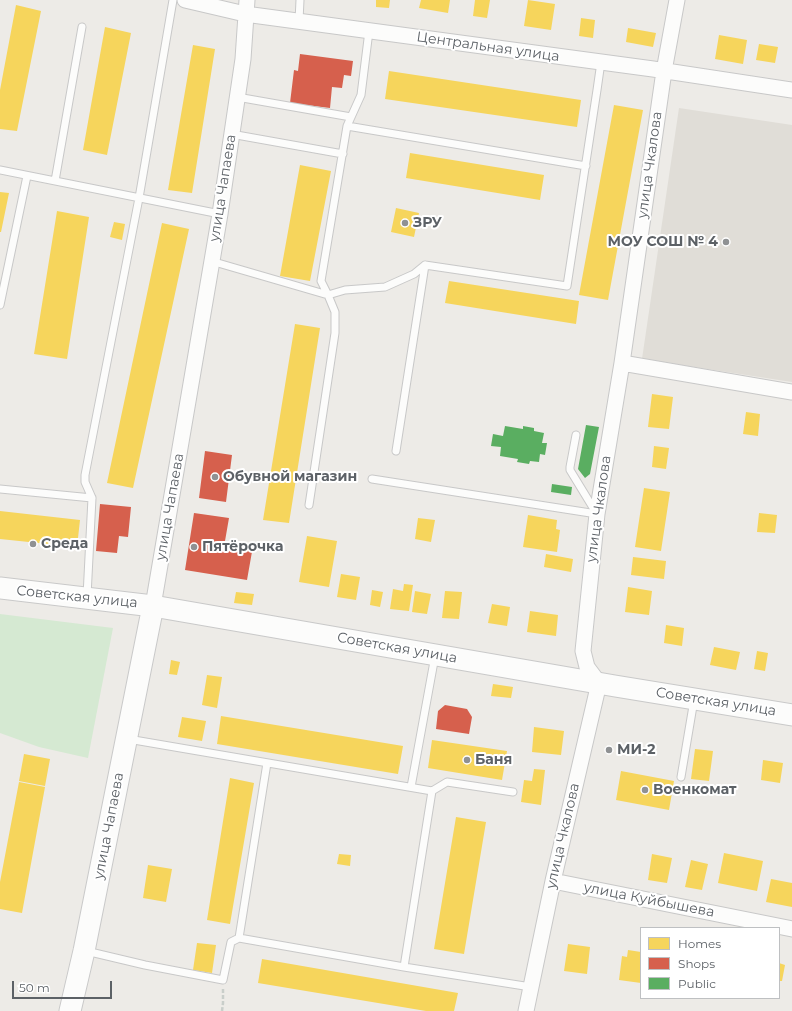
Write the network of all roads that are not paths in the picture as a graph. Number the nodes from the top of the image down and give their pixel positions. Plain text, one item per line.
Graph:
1 (173, 0) edge
2 (185, 0) edge
3 (300, 0) edge
4 (677, 0) edge
5 (246, 7) edge
6 (299, 21) junction
7 (82, 27) dead end
8 (369, 31) junction
9 (601, 62) junction
10 (664, 70) junction
11 (792, 90) edge
12 (237, 98) junction
13 (351, 117) junction
14 (347, 126) junction
15 (231, 134) junction
16 (343, 154) junction
17 (586, 166) junction
18 (0, 170) edge
19 (27, 176) junction
20 (55, 181) junction
21 (139, 198) junction
22 (220, 214) junction
23 (211, 261) junction
24 (425, 265) junction
25 (328, 295) junction
26 (0, 305) edge
27 (622, 363) junction
28 (792, 392) edge
29 (576, 435) dead end
30 (396, 451) dead end
31 (372, 479) dead end
32 (0, 489) edge
33 (92, 498) junction
34 (309, 505) dead end
35 (597, 514) junction
36 (0, 588) edge
37 (87, 598) junction
38 (153, 606) junction
39 (435, 655) junction
40 (599, 683) junction
41 (694, 699) junction
42 (792, 715) edge
43 (127, 739) junction
44 (267, 763) junction
45 (681, 776) dead end
46 (411, 787) junction
47 (432, 791) junction
48 (513, 792) dead end
49 (553, 881) junction
50 (792, 929) edge
51 (239, 938) junction
52 (84, 951) junction
53 (404, 966) junction
54 (531, 987) junction
55 (70, 1011) edge
56 (526, 1011) edge

1 - 21 lane
2 - 5 street, Центральная улица
3 - 6 lane
4 - 10 street, улица Чкалова
5 - 6 street, Центральная улица
5 - 12 street, улица Чапаева
6 - 8 street, Центральная улица
7 - 20 lane
8 - 9 street, Центральная улица
8 - 13 lane
9 - 10 street, Центральная улица
9 - 17 lane
10 - 11 street, Центральная улица
10 - 27 street, улица Чкалова
12 - 13 lane
12 - 15 street, улица Чапаева
13 - 14 lane
14 - 16 lane
14 - 17 lane
15 - 16 lane
15 - 22 street, улица Чапаева
16 - 25 lane
17 - 24 lane
18 - 19 lane
19 - 20 lane
19 - 26 lane
20 - 21 lane
21 - 22 lane
21 - 33 lane
22 - 23 street, улица Чапаева
23 - 25 lane
23 - 38 street, улица Чапаева
24 - 25 lane
24 - 30 lane
25 - 34 lane
27 - 28 street
27 - 35 street, улица Чкалова
29 - 35 lane
31 - 35 lane
32 - 33 lane
33 - 37 lane
35 - 40 street, улица Чкалова
36 - 37 street, Советская улица
37 - 38 street, Советская улица
38 - 39 street, Советская улица
38 - 43 street, улица Чапаева
39 - 40 street, Советская улица
39 - 46 lane
40 - 41 street, Советская улица
40 - 49 street, улица Чкалова
41 - 42 street, Советская улица
41 - 45 lane
43 - 44 lane
43 - 52 street, улица Чапаева
44 - 46 lane
44 - 51 lane
46 - 47 lane
47 - 48 lane
47 - 53 lane
49 - 50 street, улица Куйбышева
49 - 54 street, улица Чкалова
51 - 52 lane
51 - 53 lane
52 - 55 street, улица Чапаева
53 - 54 lane
54 - 56 street, улица Чкалова

